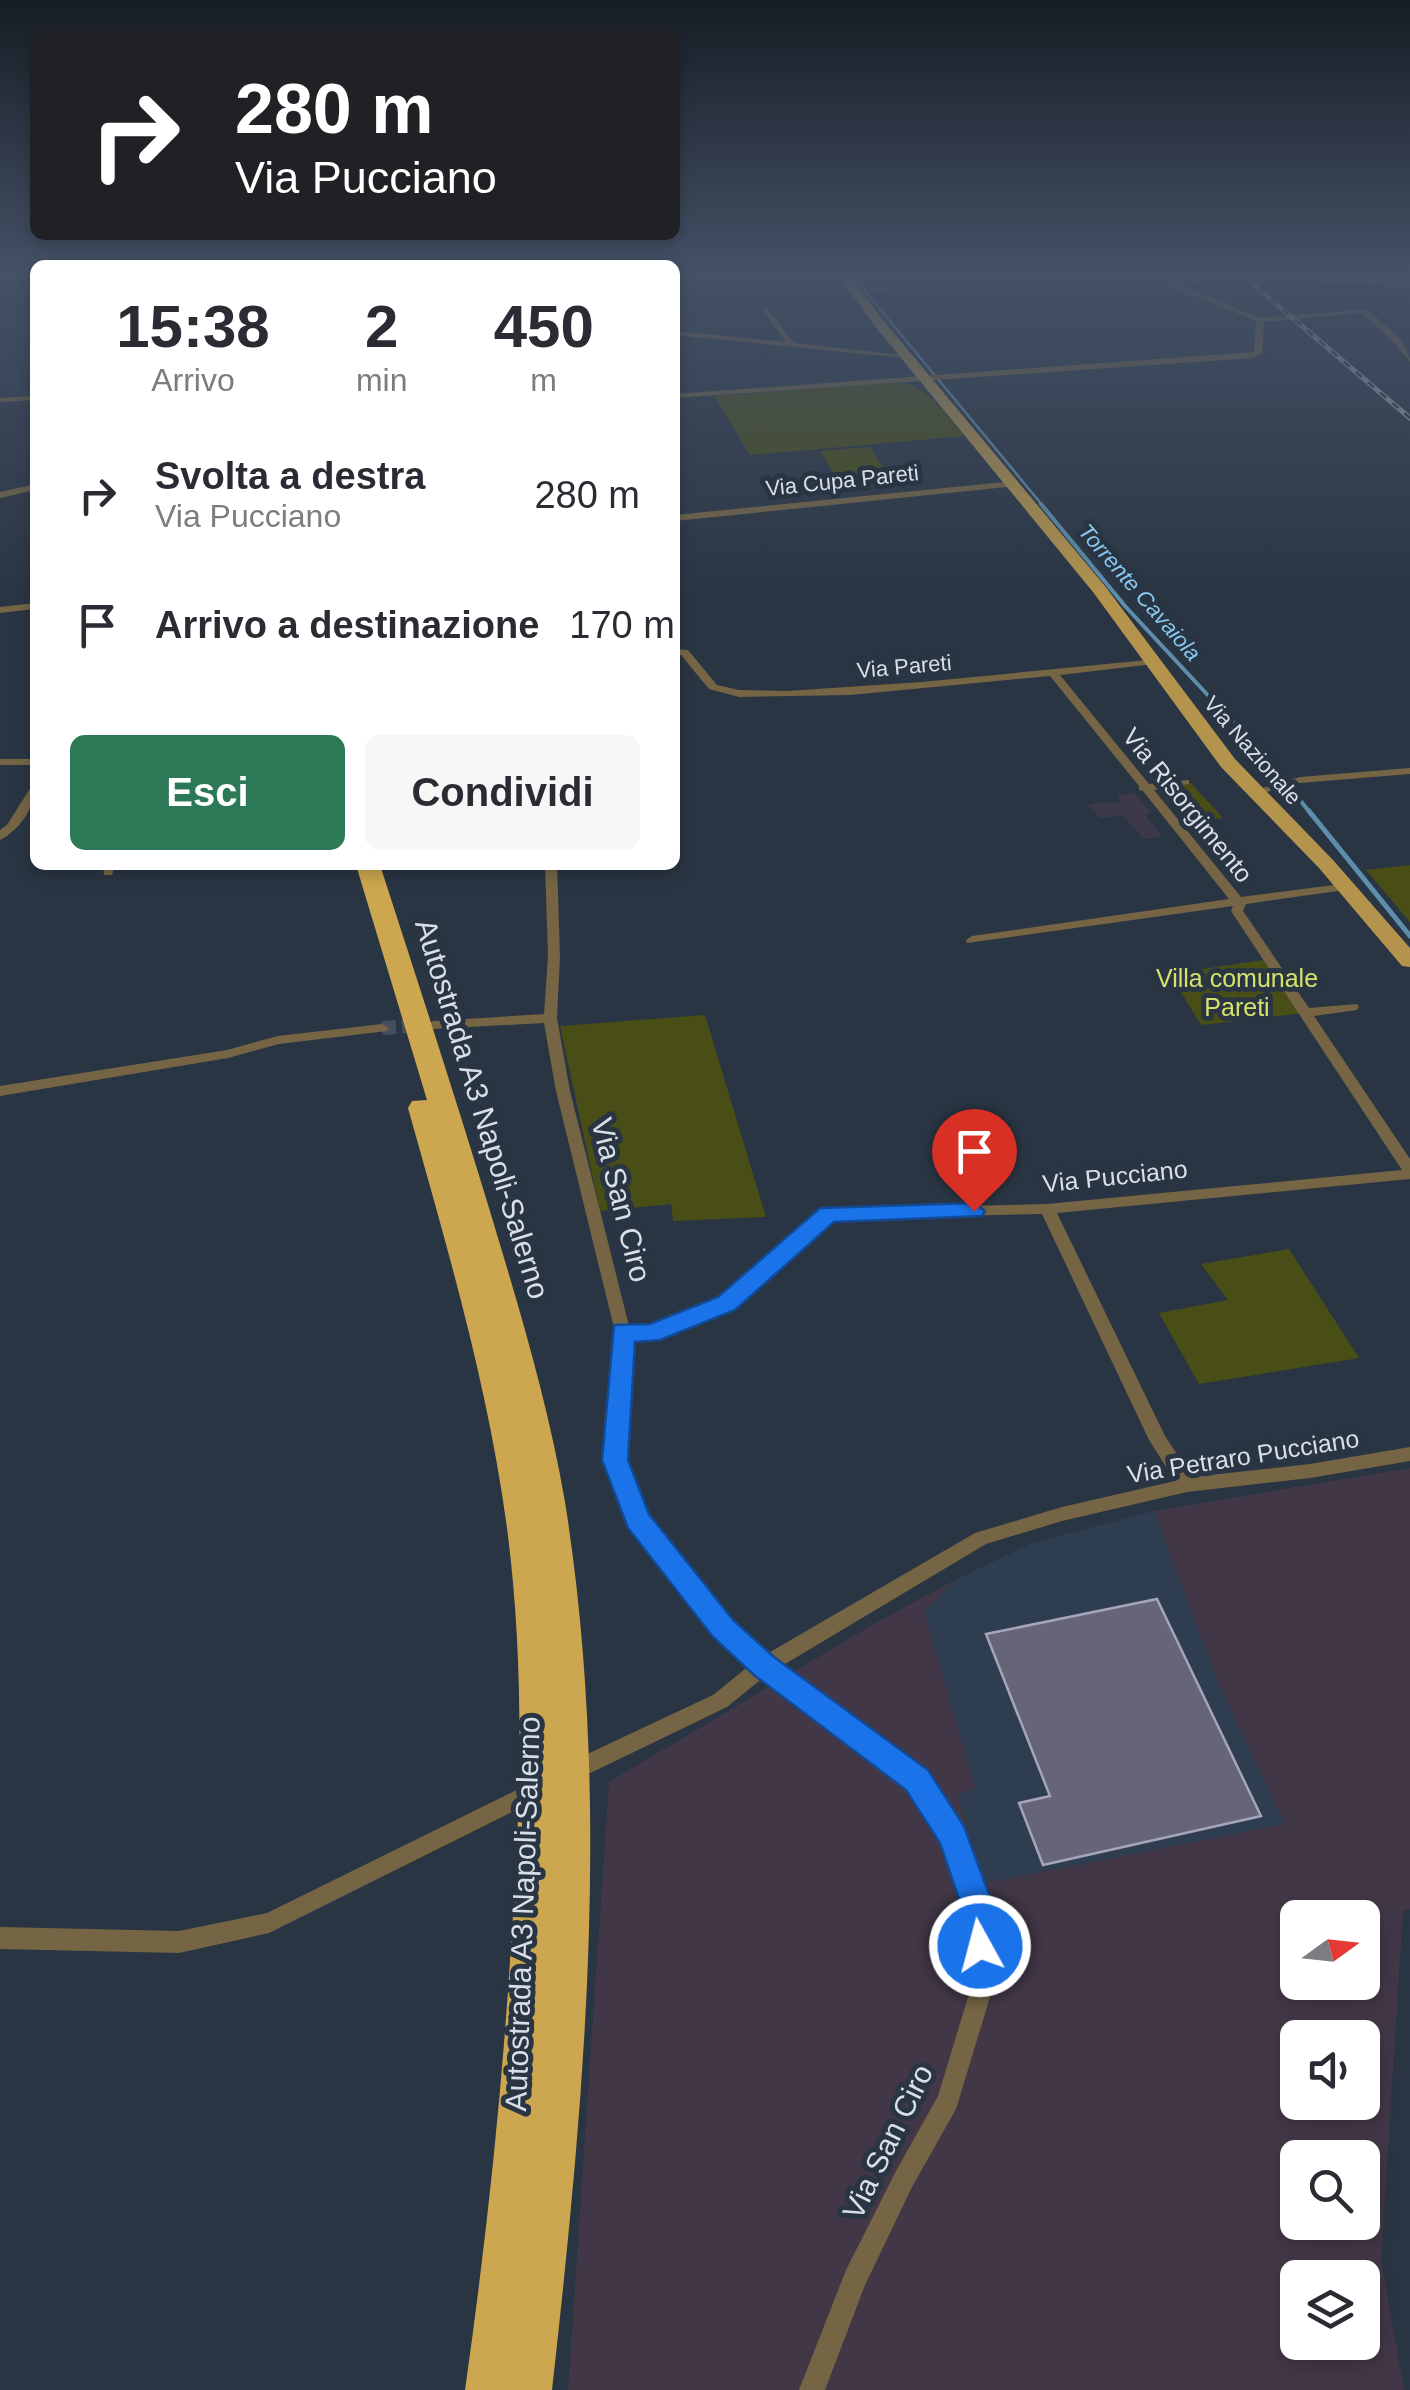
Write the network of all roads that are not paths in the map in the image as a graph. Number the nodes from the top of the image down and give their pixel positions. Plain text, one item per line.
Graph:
1 (881, 380) edge
2 (928, 380) edge
3 (680, 396) edge
4 (30, 398) edge
5 (0, 400) edge
6 (1014, 484) junction
7 (30, 489) edge
8 (0, 494) edge
9 (680, 516) edge
10 (30, 607) edge
11 (0, 610) edge
12 (680, 652) edge
13 (1154, 661) junction
14 (1052, 672) junction
15 (0, 762) edge
16 (30, 762) edge
17 (1410, 771) edge
18 (1185, 782) dead end
19 (1143, 788) junction
20 (1263, 790) junction
21 (30, 797) edge
22 (0, 836) edge
23 (351, 870) edge
24 (370, 870) edge
25 (551, 870) edge
26 (1345, 886) junction
27 (1240, 904) junction
28 (972, 940) dead end
29 (1410, 960) edge
30 (1352, 1008) dead end
31 (1304, 1013) junction
32 (550, 1018) junction
33 (432, 1025) tunnel mouth
34 (382, 1028) tunnel mouth
35 (0, 1091) edge
36 (1410, 1172) edge
37 (1047, 1210) junction
38 (623, 1332) junction
39 (1410, 1454) edge
40 (1187, 1485) junction
41 (764, 1666) junction
42 (0, 1938) edge
43 (490, 2390) edge
44 (527, 2390) edge
45 (812, 2390) edge

1 - 3 street
2 - 6 main road, Via Nazionale
4 - 5 street
6 - 9 street, Via Cupa Pareti
6 - 13 main road, Via Nazionale
7 - 8 street
10 - 11 street
12 - 14 street, Via Pareti
13 - 14 street, Via Pareti
13 - 20 main road, Via Nazionale
14 - 19 street, Via Risorgimento
15 - 16 street
17 - 20 street
18 - 19 street
19 - 27 street, Via Risorgimento
20 - 26 main road, Via Nazionale
21 - 22 street
23 - 43 highway, Autostrada A3 Napoli-Salerno
24 - 44 highway, Autostrada A3 Napoli-Salerno
25 - 32 street, Via San Ciro
26 - 27 street
26 - 29 main road, Via Nazionale
27 - 28 street
27 - 31 street, Via Risorgimento
30 - 31 street
31 - 36 street, Via Risorgimento
32 - 33 street
32 - 38 street, Via San Ciro
34 - 35 street
36 - 37 street, Via Pucciano
37 - 38 street, Via Pucciano
37 - 40 street
38 - 41 street, Via San Ciro
39 - 40 street, Via Petraro Pucciano
40 - 41 street, Via Petraro Pucciano
41 - 42 street, Via Petraro Pucciano
41 - 45 street, Via San Ciro

